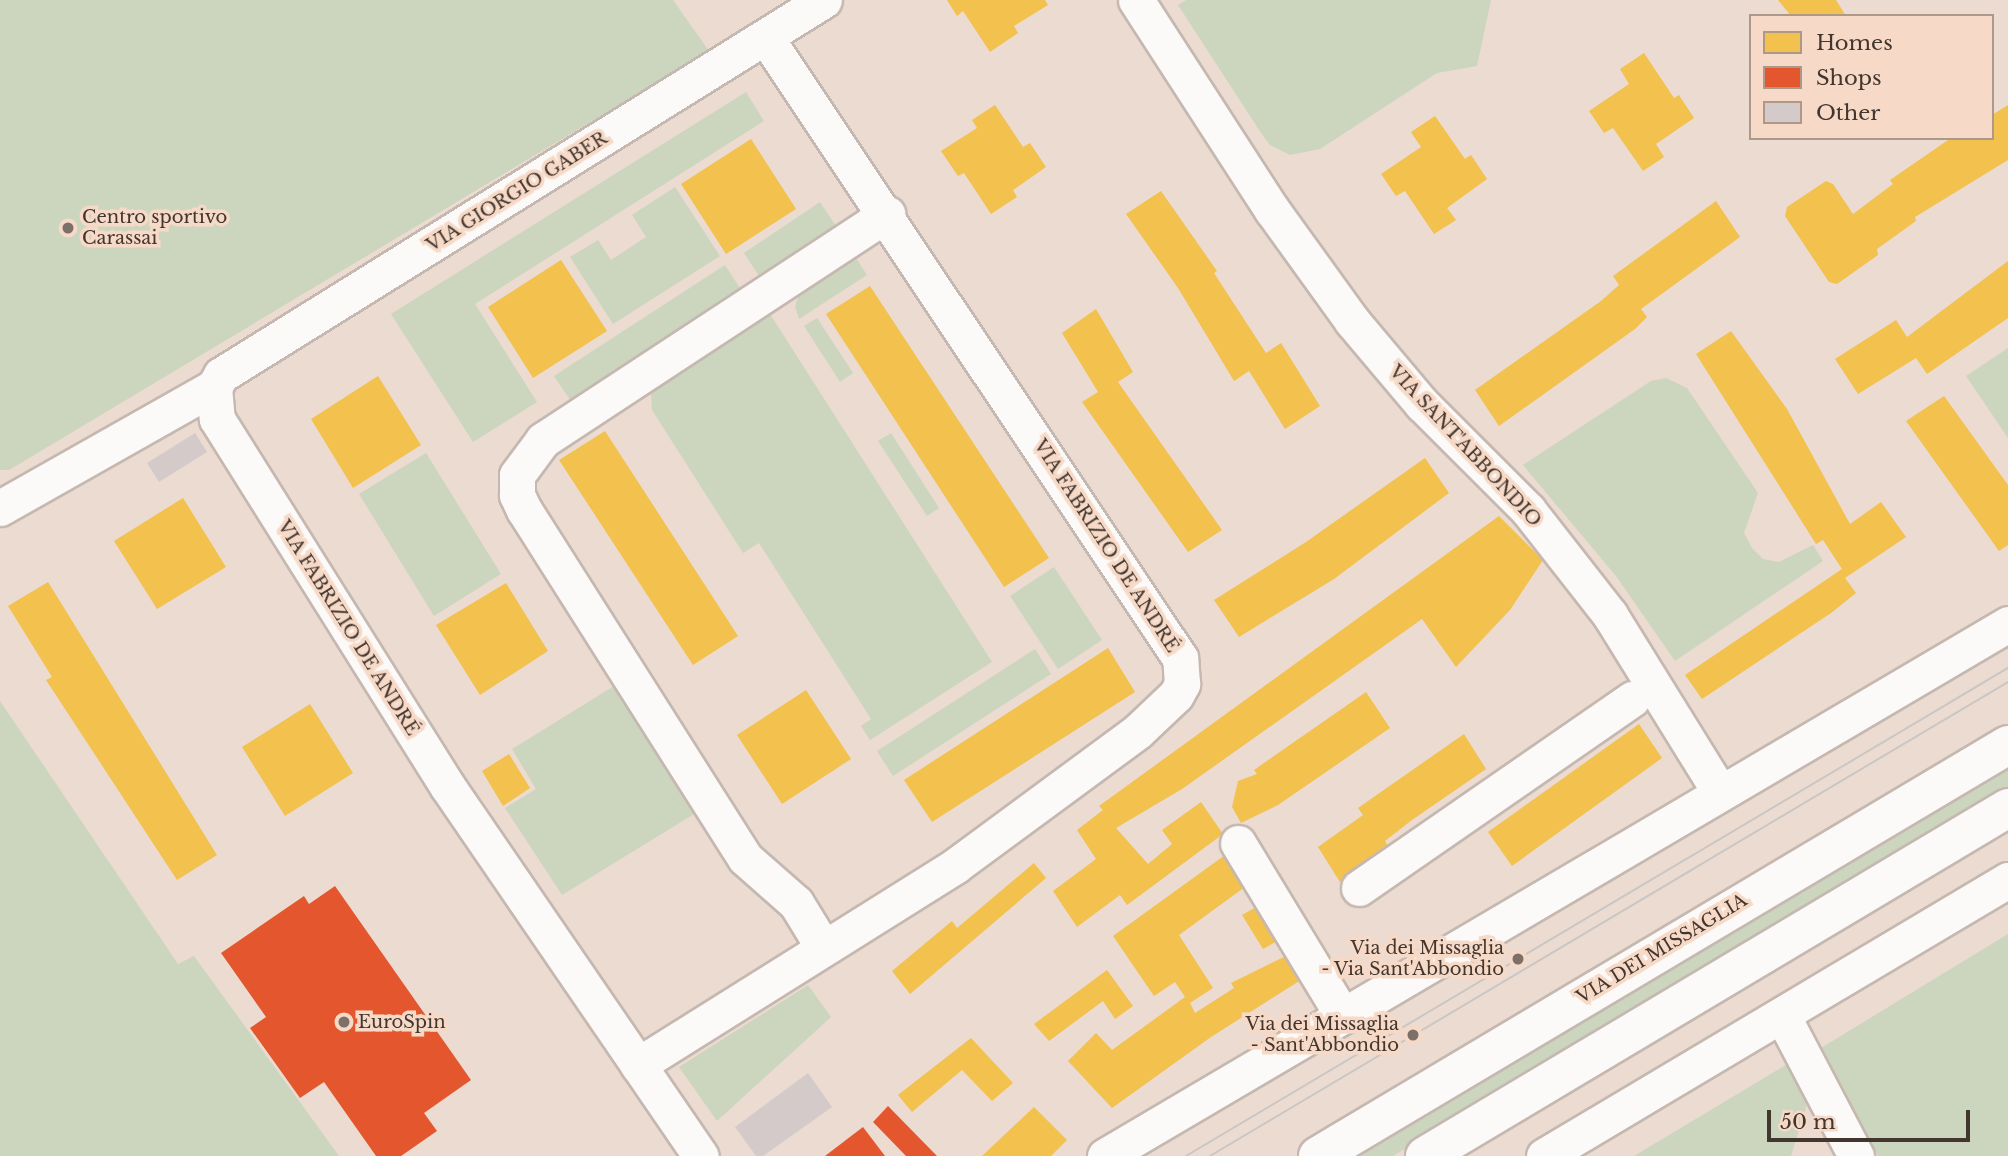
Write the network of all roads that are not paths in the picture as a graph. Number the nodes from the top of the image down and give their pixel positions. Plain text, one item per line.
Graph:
1 (824, 0) edge
2 (1136, 0) edge
3 (766, 37) junction
4 (887, 214) junction
5 (214, 387) junction
6 (0, 508) edge
7 (2008, 624) edge
8 (1632, 699) dead end
9 (2008, 745) edge
10 (1719, 791) junction
11 (2008, 808) edge
12 (1238, 844) dead end
13 (2008, 880) edge
14 (1359, 888) dead end
15 (823, 947) junction
16 (1342, 1015) junction
17 (1782, 1015) junction
18 (638, 1065) junction
19 (701, 1156) edge
20 (1105, 1156) edge
21 (1318, 1156) edge
22 (1424, 1156) edge
23 (1544, 1156) edge
24 (1856, 1156) edge

1 - 3 street, VIA GIORGIO GABER
2 - 10 street, VIA SANT'ABBONDIO
3 - 4 street, VIA FABRIZIO DE ANDRÉ
3 - 5 street, VIA GIORGIO GABER
4 - 15 street, VIA FABRIZIO DE ANDRÉ
4 - 15 street
5 - 6 street
5 - 18 street, VIA FABRIZIO DE ANDRÉ
7 - 10 street
8 - 14 street
9 - 21 main road, VIA DEI MISSAGLIA
10 - 16 street
11 - 22 main road
12 - 16 street
13 - 17 street
15 - 18 street, VIA FABRIZIO DE ANDRÉ
16 - 20 street
17 - 23 street
17 - 24 street
18 - 19 street, VIA FABRIZIO DE ANDRÉ

